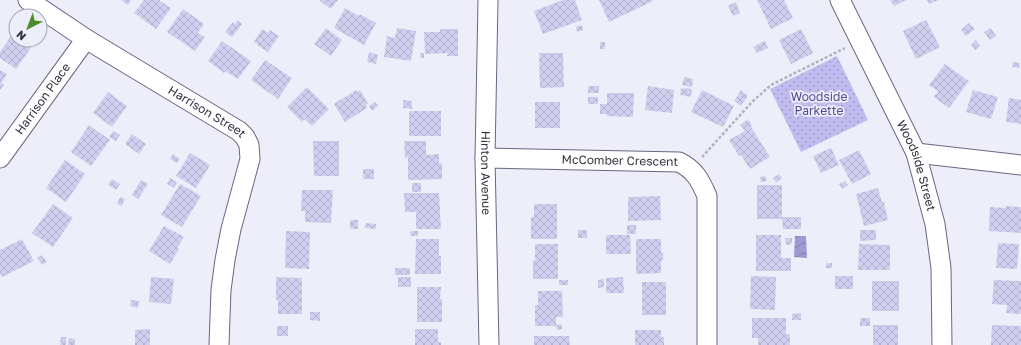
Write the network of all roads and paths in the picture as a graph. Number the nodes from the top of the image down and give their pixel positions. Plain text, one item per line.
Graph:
1 (28, 0) edge
2 (488, 0) edge
3 (840, 0) edge
4 (86, 39) junction
5 (860, 41) junction
6 (916, 153) junction
7 (0, 158) edge
8 (485, 158) junction
9 (1021, 165) edge
10 (691, 169) junction
11 (219, 345) edge
12 (489, 345) edge
13 (707, 345) edge
14 (942, 345) edge

1 - 4 street, Harrison Street
2 - 8 street, Hinton Avenue
3 - 5 street, Woodside Street
4 - 7 street, Harrison Place
4 - 11 street, Harrison Street
5 - 6 street, Woodside Street
5 - 10 path
6 - 9 street
6 - 14 street, Woodside Street
8 - 10 street, McComber Crescent
8 - 12 street, Hinton Avenue
10 - 13 street, McComber Crescent

